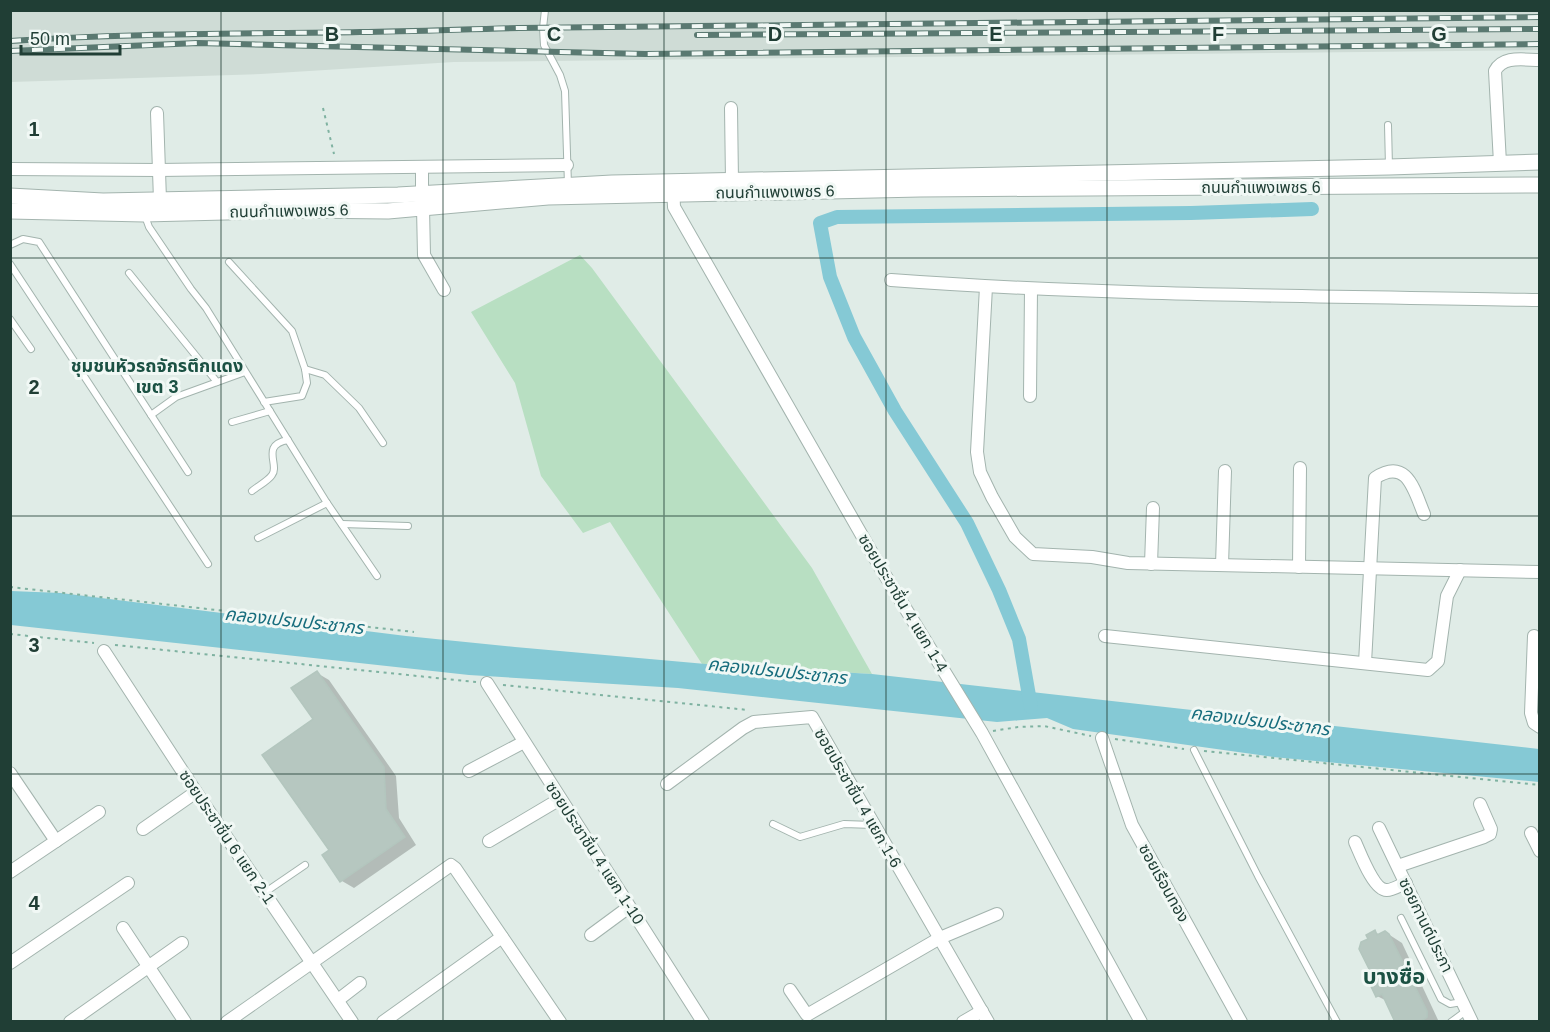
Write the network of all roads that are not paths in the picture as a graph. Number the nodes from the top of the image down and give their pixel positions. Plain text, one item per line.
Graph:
1 (545, 10) edge
2 (1539, 60) edge
3 (731, 108) dead end
4 (157, 113) dead end
5 (1388, 125) dead end
6 (1539, 162) edge
7 (1500, 163) junction
8 (567, 165) junction
9 (1389, 167) junction
10 (422, 168) junction
11 (10, 169) edge
12 (158, 170) junction
13 (732, 181) junction
14 (1539, 185) edge
15 (568, 186) junction
16 (673, 188) junction
17 (10, 196) edge
18 (160, 200) junction
19 (422, 200) junction
20 (10, 211) edge
21 (144, 214) junction
22 (10, 245) edge
23 (229, 262) dead end
24 (10, 264) edge
25 (129, 273) dead end
26 (891, 280) dead end
27 (986, 287) junction
28 (1031, 289) junction
29 (444, 290) dead end
30 (1539, 300) edge
31 (10, 320) edge
32 (31, 349) dead end
33 (305, 369) junction
34 (245, 372) junction
35 (217, 382) junction
36 (1030, 396) dead end
37 (264, 402) junction
38 (270, 411) junction
39 (152, 415) junction
40 (232, 422) dead end
41 (288, 440) junction
42 (383, 443) dead end
43 (1300, 468) dead end
44 (1225, 471) dead end
45 (188, 472) dead end
46 (252, 491) dead end
47 (327, 503) junction
48 (1154, 508) dead end
49 (1425, 514) dead end
50 (342, 524) junction
51 (408, 526) dead end
52 (258, 538) dead end
53 (208, 564) dead end
54 (1151, 564) junction
55 (1222, 565) junction
56 (1299, 567) junction
57 (1370, 569) junction
58 (1460, 570) junction
59 (1539, 572) edge
60 (376, 576) dead end
61 (1106, 636) dead end
62 (1534, 636) dead end
63 (104, 646) road end
64 (1365, 663) junction
65 (487, 683) road end
66 (1539, 727) edge
67 (1102, 738) road end
68 (524, 742) junction
69 (1194, 750) road end
70 (469, 771) dead end
71 (10, 773) edge
72 (667, 784) dead end
73 (196, 792) junction
74 (560, 799) junction
75 (1480, 804) dead end
76 (99, 812) dead end
77 (773, 825) dead end
78 (874, 825) junction
79 (1379, 828) dead end
80 (143, 829) dead end
81 (1532, 834) dead end
82 (56, 841) junction
83 (489, 841) dead end
84 (1355, 842) dead end
85 (1539, 851) edge
86 (305, 865) dead end
87 (1398, 866) junction
88 (10, 872) edge
89 (128, 883) dead end
90 (1406, 883) junction
91 (264, 892) junction
92 (629, 908) junction
93 (997, 914) dead end
94 (1401, 918) dead end
95 (123, 928) dead end
96 (591, 935) dead end
97 (502, 936) junction
98 (940, 938) junction
99 (182, 943) dead end
100 (10, 963) edge
101 (312, 963) junction
102 (148, 966) junction
103 (360, 983) dead end
104 (790, 990) dead end
105 (338, 1000) junction
106 (1467, 1011) edge
107 (985, 1016) edge
108 (555, 1020) edge
109 (69, 1022) edge
110 (185, 1022) edge
111 (227, 1022) edge
112 (352, 1022) edge
113 (383, 1022) edge
114 (704, 1022) edge
115 (963, 1022) edge
116 (1141, 1022) edge
117 (1241, 1022) edge
118 (1336, 1022) edge
119 (1451, 1022) edge

1 - 8 lane
2 - 7 street
3 - 13 street
4 - 12 street
5 - 9 lane
6 - 7 street, ถนนกำแพงเพชร 6
7 - 9 street, ถนนกำแพงเพชร 6
8 - 10 street
8 - 15 lane
9 - 13 street, ถนนกำแพงเพชร 6
10 - 12 street
10 - 19 street
11 - 12 street
12 - 18 street
13 - 16 street, ถนนกำแพงเพชร 6
14 - 16 street, ถนนกำแพงเพชร 6
15 - 16 street, ถนนกำแพงเพชร 6
15 - 19 street, ถนนกำแพงเพชร 6
16 - 19 street, ถนนกำแพงเพชร 6
16 - 116 street, ซอยประชาชื่น 4 แยก 1-4
17 - 18 street, ถนนกำแพงเพชร 6
18 - 19 street, ถนนกำแพงเพชร 6
19 - 21 street, ถนนกำแพงเพชร 6
19 - 29 street
20 - 21 street, ถนนกำแพงเพชร 6
21 - 34 lane
22 - 39 lane
23 - 33 lane
24 - 53 lane
25 - 35 lane
26 - 27 street
27 - 28 street
27 - 54 street
28 - 30 street
28 - 36 street
31 - 32 lane
33 - 37 lane
33 - 42 lane
34 - 35 lane
34 - 37 lane
35 - 39 lane
37 - 38 lane
38 - 40 lane
38 - 41 lane
39 - 45 lane
41 - 46 lane
41 - 47 lane
43 - 56 street
44 - 55 street
47 - 50 lane
47 - 52 lane
48 - 54 street
49 - 57 street
50 - 51 lane
50 - 60 lane
54 - 55 street
55 - 56 street
56 - 57 street
57 - 58 street
57 - 64 street
58 - 59 street
58 - 64 street
61 - 64 street
62 - 66 street
63 - 73 street, ซอยประชาชื่น 6 แยก 2-1
65 - 68 street, ซอยประชาชื่น 4 แยก 1-10
67 - 117 street, ซอยเรือนทอง
68 - 70 street
68 - 74 street, ซอยประชาชื่น 4 แยก 1-10
69 - 118 lane
71 - 82 street
72 - 78 street, ซอยประชาชื่น 4 แยก 1-6
73 - 80 street
73 - 91 street, ซอยประชาชื่น 6 แยก 2-1
74 - 83 street
74 - 92 street, ซอยประชาชื่น 4 แยก 1-10
75 - 87 street
76 - 82 street
77 - 78 lane
78 - 98 street, ซอยประชาชื่น 4 แยก 1-6
79 - 87 street, ซอยกานต์ประภา
81 - 85 street
82 - 88 street
84 - 90 street
86 - 91 lane
87 - 90 street, ซอยกานต์ประภา
89 - 100 street
90 - 106 street, ซอยกานต์ประภา
91 - 101 street, ซอยประชาชื่น 6 แยก 2-1
92 - 96 street
92 - 114 street, ซอยประชาชื่น 4 แยก 1-10
93 - 98 street
94 - 106 lane
95 - 102 street
97 - 101 street
97 - 108 street
97 - 113 street
98 - 104 street
98 - 107 street, ซอยประชาชื่น 4 แยก 1-6
99 - 102 street
101 - 105 street, ซอยประชาชื่น 6 แยก 2-1
101 - 111 street
102 - 109 street
102 - 110 street
103 - 105 street
105 - 112 street, ซอยประชาชื่น 6 แยก 2-1
106 - 119 lane
107 - 115 street

